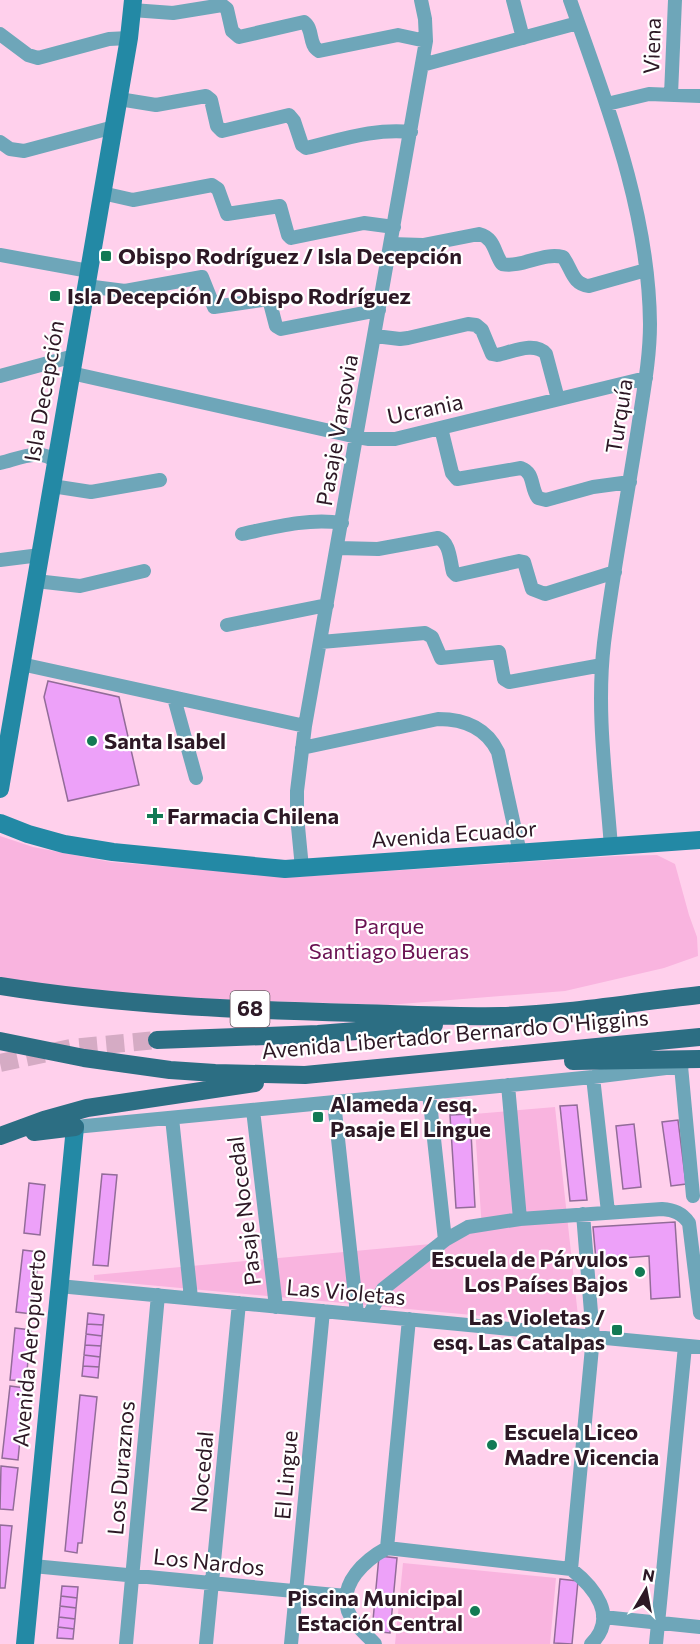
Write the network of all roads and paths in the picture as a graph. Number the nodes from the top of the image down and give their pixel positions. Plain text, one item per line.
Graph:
1 (421, 0) edge
2 (513, 0) edge
3 (570, 0) edge
4 (675, 0) edge
5 (133, 5) edge
6 (578, 23) junction
7 (0, 34) edge
8 (129, 38) junction
9 (523, 38) junction
10 (426, 41) junction
11 (422, 65) junction
12 (671, 95) junction
13 (700, 96) edge
14 (118, 99) junction
15 (608, 104) junction
16 (114, 127) junction
17 (411, 132) junction
18 (0, 142) edge
19 (102, 193) junction
20 (394, 227) junction
21 (391, 243) junction
22 (0, 255) edge
23 (646, 270) junction
24 (88, 278) junction
25 (379, 310) junction
26 (375, 336) junction
27 (73, 365) junction
28 (0, 376) edge
29 (646, 378) junction
30 (558, 399) junction
31 (441, 428) junction
32 (357, 437) junction
33 (56, 462) junction
34 (0, 463) edge
35 (160, 480) dead end
36 (630, 483) junction
37 (52, 486) junction
38 (342, 523) junction
39 (242, 534) dead end
40 (338, 548) junction
41 (40, 555) junction
42 (0, 560) edge
43 (144, 572) dead end
44 (615, 572) junction
45 (36, 580) junction
46 (327, 604) junction
47 (227, 625) dead end
48 (321, 642) junction
49 (21, 664) junction
50 (602, 665) junction
51 (174, 698) junction
52 (305, 726) junction
53 (302, 748) junction
54 (196, 778) dead end
55 (0, 789) edge
56 (0, 824) edge
57 (700, 840) edge
58 (611, 847) junction
59 (520, 853) junction
60 (302, 868) junction
61 (0, 986) edge
62 (700, 995) edge
63 (501, 1016) junction
64 (700, 1037) edge
65 (157, 1040) tunnel mouth
66 (0, 1041) edge
67 (482, 1059) junction
68 (700, 1059) edge
69 (700, 1064) edge
70 (681, 1066) junction
71 (305, 1075) junction
72 (593, 1077) junction
73 (508, 1085) junction
74 (429, 1093) junction
75 (334, 1102) junction
76 (253, 1110) junction
77 (172, 1118) junction
78 (75, 1127) junction
79 (0, 1137) edge
80 (697, 1196) edge
81 (608, 1212) junction
82 (583, 1214) junction
83 (682, 1214) junction
84 (520, 1219) junction
85 (445, 1240) junction
86 (59, 1286) junction
87 (159, 1295) junction
88 (192, 1299) junction
89 (239, 1303) junction
90 (276, 1307) junction
91 (323, 1311) junction
92 (700, 1313) edge
93 (363, 1315) junction
94 (409, 1319) junction
95 (593, 1337) junction
96 (684, 1346) junction
97 (700, 1347) edge
98 (387, 1548) junction
99 (33, 1566) junction
100 (571, 1569) junction
101 (132, 1576) junction
102 (212, 1583) junction
103 (296, 1591) junction
104 (346, 1596) junction
105 (603, 1617) junction
106 (658, 1623) junction
107 (700, 1627) edge
108 (25, 1644) edge
109 (126, 1644) edge
110 (206, 1644) edge
111 (291, 1644) edge
112 (375, 1644) edge
113 (591, 1644) edge
114 (656, 1644) edge

1 - 10 street, Pasaje Varsovia
2 - 9 street
3 - 6 street, Turquía
4 - 12 street, Viena
5 - 8 street, Isla Decepción
5 - 10 street
6 - 9 street
6 - 15 street, Turquía
7 - 8 street
8 - 14 street, Isla Decepción
9 - 11 street
10 - 11 street, Pasaje Varsovia
11 - 17 street, Pasaje Varsovia
12 - 13 street
12 - 15 street
14 - 16 street, Isla Decepción
14 - 17 street
15 - 23 street, Turquía
16 - 18 street
16 - 19 street, Isla Decepción
17 - 20 street, Pasaje Varsovia
19 - 20 street
19 - 24 street, Isla Decepción
20 - 21 street, Pasaje Varsovia
21 - 23 street
21 - 25 street, Pasaje Varsovia
22 - 24 street
23 - 29 street, Turquía
24 - 25 street
24 - 27 street, Isla Decepción
25 - 26 street, Pasaje Varsovia
26 - 30 street
26 - 32 street, Pasaje Varsovia
27 - 28 street
27 - 32 street, Ucrania
27 - 33 street, Isla Decepción
29 - 30 street, Ucrania
29 - 36 street, Turquía
30 - 31 street, Ucrania
31 - 32 street, Ucrania
31 - 36 street
32 - 38 street, Pasaje Varsovia
33 - 34 street
33 - 37 street, Isla Decepción
35 - 37 street
36 - 44 street, Turquía
37 - 41 street, Isla Decepción
38 - 39 street
38 - 40 street, Pasaje Varsovia
40 - 44 street
40 - 46 street, Pasaje Varsovia
41 - 42 street
41 - 45 street, Isla Decepción
43 - 45 street
44 - 50 street, Turquía
45 - 49 street, Isla Decepción
46 - 47 street
46 - 48 street, Pasaje Varsovia
48 - 50 street
48 - 52 street, Pasaje Varsovia
49 - 51 street
49 - 55 street, Isla Decepción
50 - 58 street, Turquía
51 - 52 street
51 - 54 street
52 - 53 street, Pasaje Varsovia
53 - 59 street
53 - 60 street, Pasaje Varsovia
56 - 60 street, Avenida Ecuador
57 - 58 street, Avenida Ecuador
58 - 59 street, Avenida Ecuador
59 - 60 street, Avenida Ecuador
61 - 63 main road, Avenida Libertador Bernardo O'Higgins / 68
62 - 63 main road, Avenida Libertador Bernardo O'Higgins
63 - 65 main road
64 - 67 main road, Avenida Libertador Bernardo O'Higgins
66 - 71 main road, Avenida Libertador Bernardo O'Higgins
67 - 68 main road
67 - 71 main road, Avenida Libertador Bernardo O'Higgins
69 - 70 street
70 - 72 street
70 - 80 street
71 - 79 main road
72 - 73 street
72 - 81 street
73 - 74 street
73 - 84 street
74 - 75 street
74 - 85 street
75 - 76 street
75 - 93 street
76 - 77 street
76 - 90 street, Pasaje Nocedal
77 - 78 street
77 - 88 street
78 - 79 main road
78 - 86 street, Avenida Aeropuerto
80 - 83 street
81 - 82 street
81 - 83 street
82 - 84 street
82 - 95 street
83 - 92 street
84 - 85 street
85 - 93 street
86 - 87 street, Las Violetas
86 - 99 street, Avenida Aeropuerto
87 - 88 street, Las Violetas
87 - 101 street, Los Duraznos
88 - 89 street, Las Violetas
89 - 90 street, Las Violetas
89 - 102 street, Nocedal
90 - 91 street, Las Violetas
91 - 93 street, Las Violetas
91 - 103 street, El Lingue
93 - 94 street, Las Violetas
94 - 95 street, Las Violetas
94 - 98 street
95 - 96 street, Las Violetas
95 - 100 street
96 - 97 street, Las Violetas
96 - 106 street
98 - 100 street
98 - 104 street
99 - 101 street, Los Nardos
99 - 108 street, Avenida Aeropuerto
100 - 105 street
101 - 102 street, Los Nardos
101 - 109 street, Los Duraznos
102 - 103 street, Los Nardos
102 - 110 street, Nocedal
103 - 104 street, Los Nardos
103 - 111 street, El Lingue
104 - 112 street
105 - 106 street
105 - 113 street
106 - 107 street
106 - 114 street

